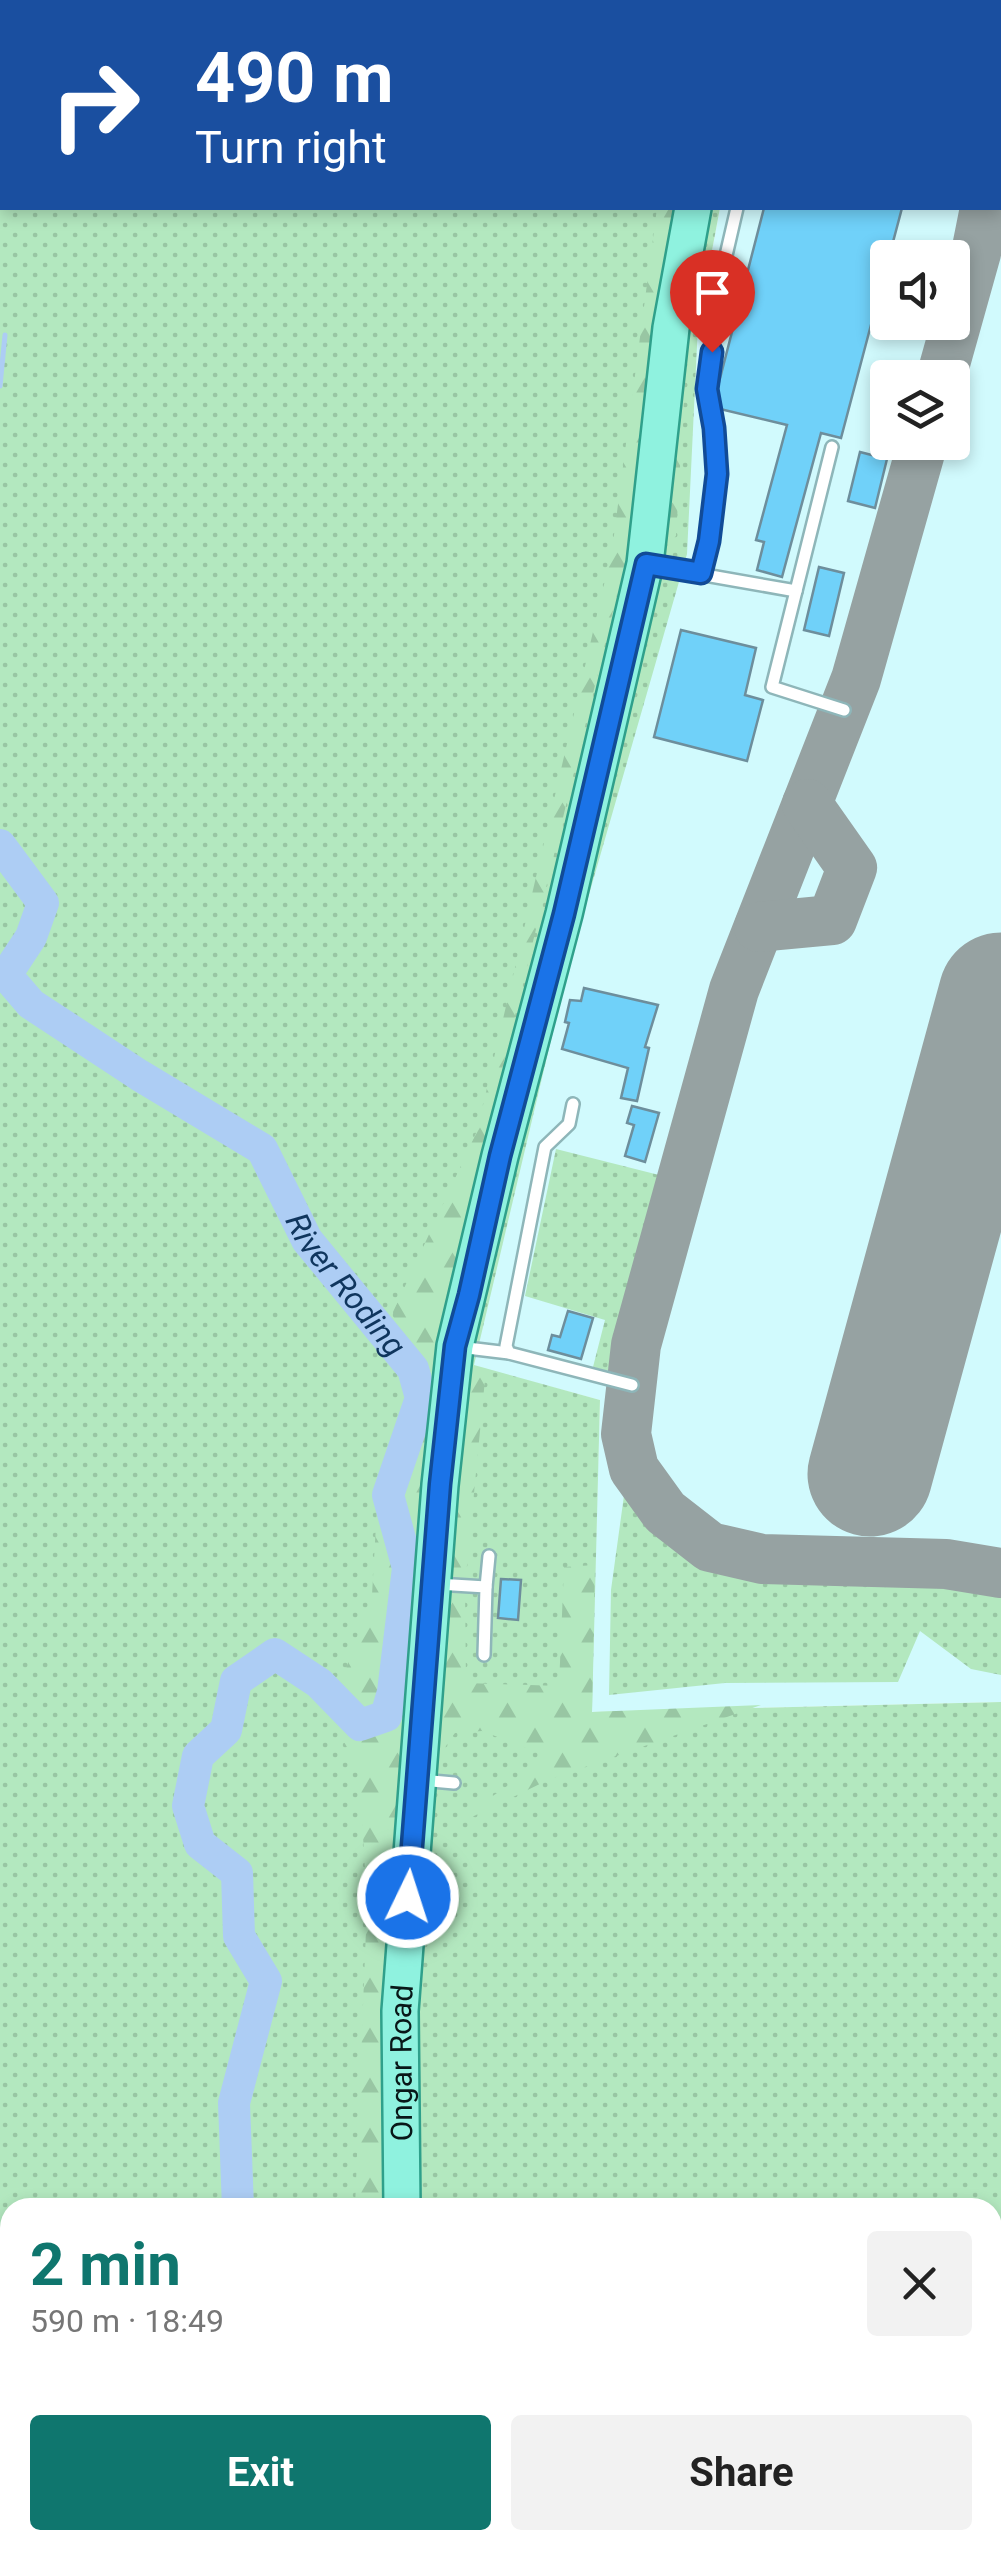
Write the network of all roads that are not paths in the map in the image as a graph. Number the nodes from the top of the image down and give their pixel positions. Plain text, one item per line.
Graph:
1 (694, 210) edge
2 (737, 210) edge
3 (832, 447) dead end
4 (646, 564) junction
5 (701, 573) junction
6 (796, 591) junction
7 (844, 710) dead end
8 (574, 1104) dead end
9 (455, 1346) junction
10 (509, 1352) junction
11 (632, 1384) dead end
12 (488, 1556) dead end
13 (432, 1584) junction
14 (486, 1587) junction
15 (484, 1654) dead end
16 (417, 1779) junction
17 (454, 1783) dead end
18 (402, 2198) edge

1 - 4 main road, Ongar Road
2 - 5 lane
3 - 6 lane
4 - 5 lane
4 - 9 main road, Ongar Road
5 - 6 lane
6 - 7 lane
8 - 10 lane
9 - 10 lane
9 - 13 main road, Ongar Road
10 - 11 lane
12 - 14 lane
13 - 14 lane
13 - 16 main road, Ongar Road
14 - 15 lane
16 - 17 lane
16 - 18 main road, Ongar Road

